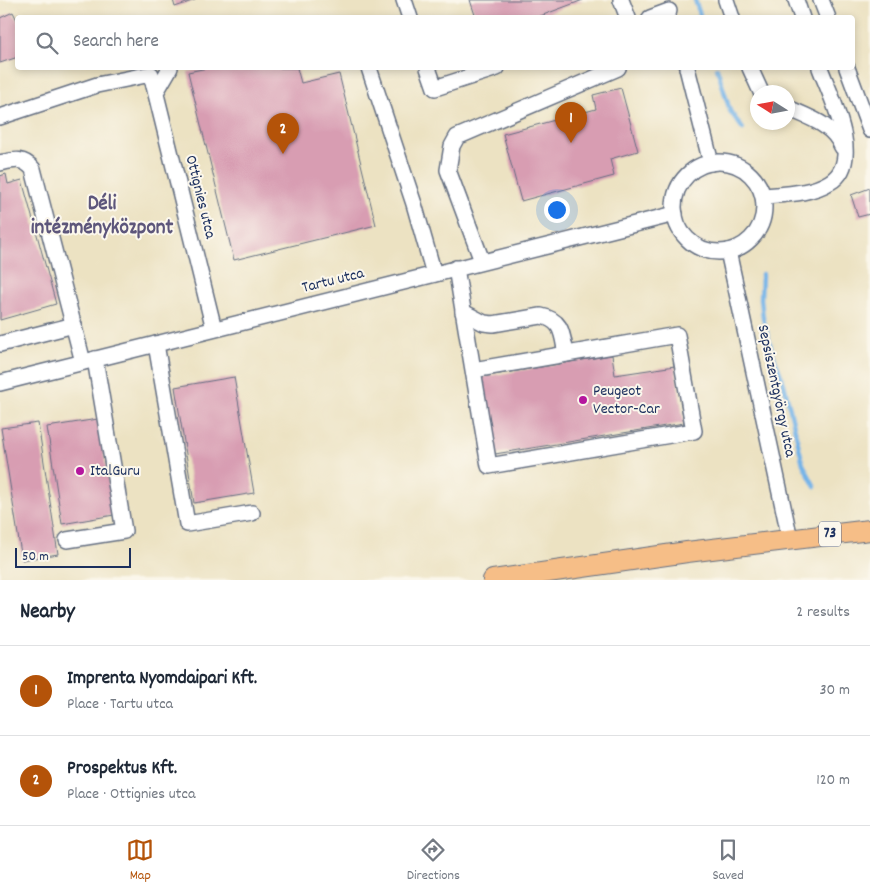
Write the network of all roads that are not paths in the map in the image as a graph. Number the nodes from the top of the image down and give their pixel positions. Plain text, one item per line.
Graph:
1 (404, 0) edge
2 (621, 0) edge
3 (726, 0) edge
4 (796, 0) edge
5 (821, 0) edge
6 (409, 15) edge
7 (627, 15) edge
8 (731, 15) edge
9 (801, 15) edge
10 (827, 15) edge
11 (169, 70) edge
12 (370, 70) edge
13 (429, 70) edge
14 (491, 70) edge
15 (613, 70) edge
16 (688, 70) edge
17 (751, 70) edge
18 (821, 70) edge
19 (848, 70) edge
20 (758, 85) edge
21 (156, 92) junction
22 (795, 112) edge
23 (0, 116) edge
24 (870, 130) edge
25 (845, 156) junction
26 (0, 163) edge
27 (711, 163) junction
28 (763, 196) junction
29 (675, 214) junction
30 (728, 251) junction
31 (482, 261) junction
32 (456, 268) junction
33 (434, 274) junction
34 (463, 312) junction
35 (74, 325) junction
36 (214, 329) junction
37 (0, 344) edge
38 (156, 344) junction
39 (566, 354) junction
40 (89, 360) junction
41 (473, 370) junction
42 (0, 383) edge
43 (252, 513) dead end
44 (870, 530) edge
45 (790, 539) junction
46 (67, 540) dead end
47 (493, 580) edge

1 - 6 street
2 - 7 street
3 - 8 street
4 - 9 street
5 - 10 street
11 - 21 street
12 - 33 street
13 - 14 street
15 - 31 street
16 - 27 street
17 - 20 street
18 - 25 street
19 - 24 street
21 - 23 street, Ottignies utca
21 - 36 street, Ottignies utca
22 - 25 street
25 - 28 street
26 - 35 street
27 - 28 street
27 - 29 street
28 - 30 street
29 - 30 street
29 - 31 street, Tartu utca
30 - 45 street, Sepsiszentgyörgy utca
31 - 32 street, Tartu utca
32 - 33 street, Tartu utca
32 - 34 street
33 - 36 street, Tartu utca
34 - 39 street
34 - 41 street
35 - 37 street
35 - 40 street
36 - 38 street, Tartu utca
38 - 40 street, Tartu utca
38 - 43 street
39 - 41 street
39 - 41 street
40 - 42 street, Tartu utca
40 - 46 street
44 - 45 main road, 73
45 - 47 main road, 73

